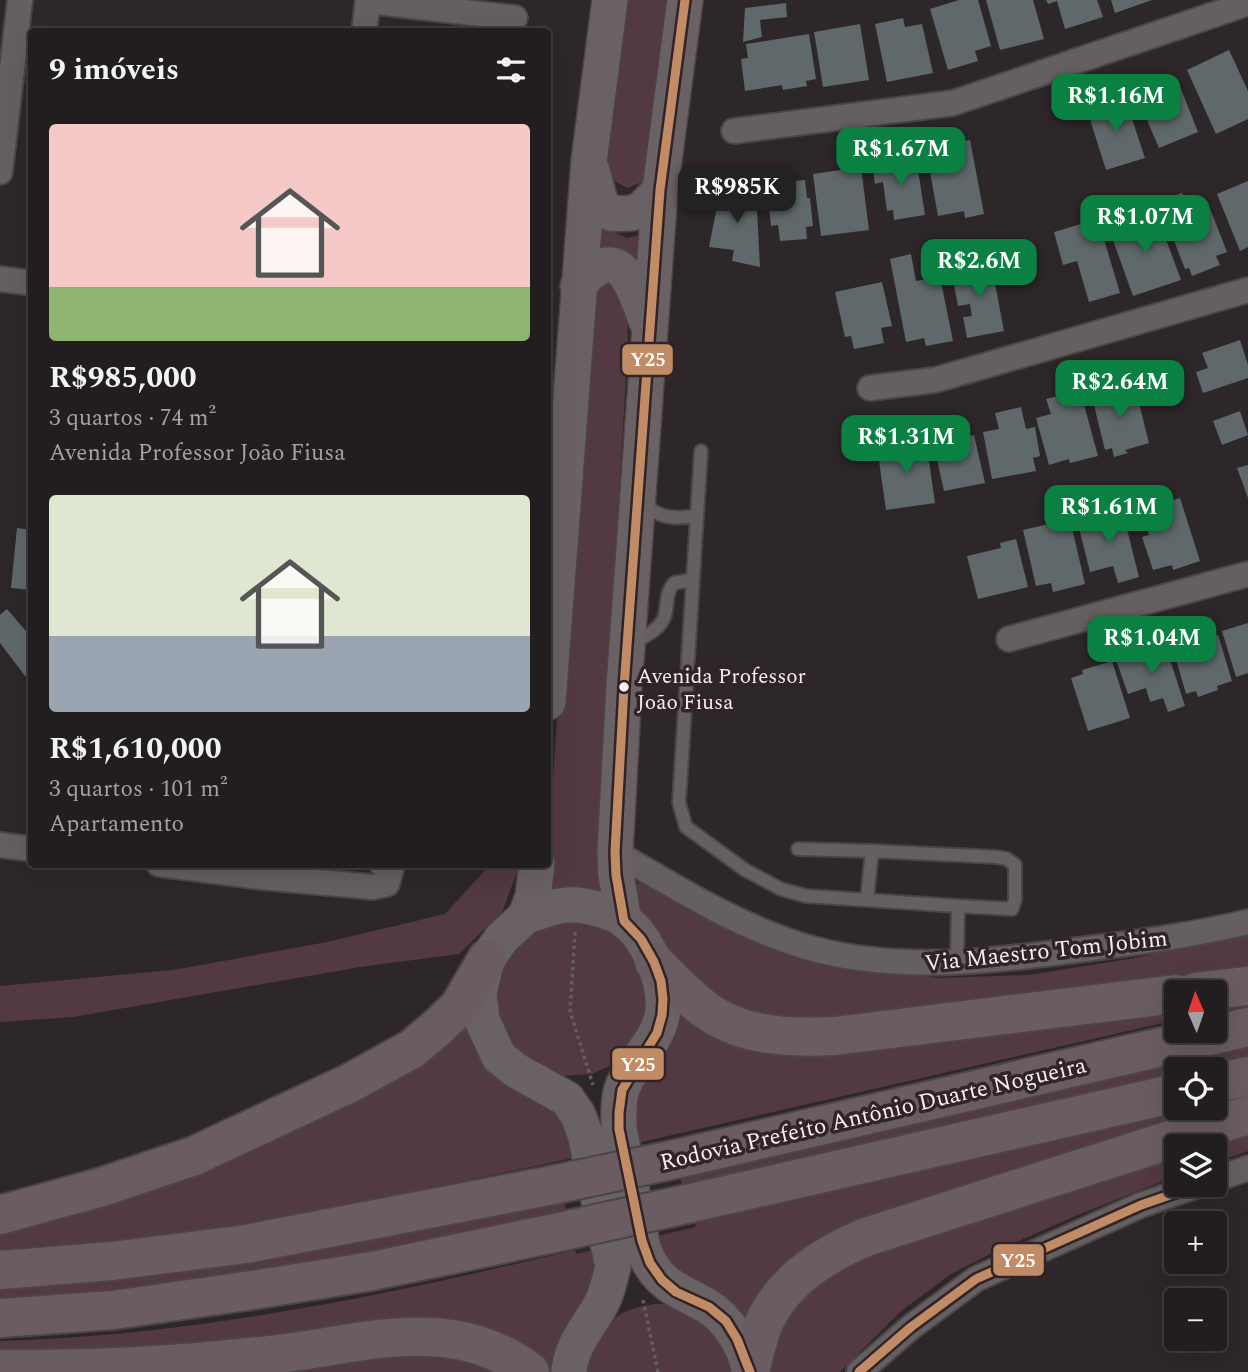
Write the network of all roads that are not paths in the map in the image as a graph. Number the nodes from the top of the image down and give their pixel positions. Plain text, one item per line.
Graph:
1 (20, 0) edge
2 (368, 0) edge
3 (610, 0) edge
4 (685, 0) edge
5 (1248, 3) edge
6 (515, 18) dead end
7 (365, 28) edge
8 (734, 131) dead end
9 (589, 161) junction
10 (0, 172) edge
11 (660, 190) junction
12 (0, 279) edge
13 (28, 282) edge
14 (578, 286) junction
15 (1248, 289) edge
16 (650, 334) junction
17 (870, 388) dead end
18 (701, 451) dead end
19 (638, 497) junction
20 (696, 516) junction
21 (1248, 574) edge
22 (692, 580) junction
23 (1009, 639) dead end
24 (627, 645) junction
25 (551, 660) edge
26 (0, 845) edge
27 (28, 848) edge
28 (798, 849) dead end
29 (872, 851) junction
30 (615, 852) junction
31 (218, 868) edge
32 (388, 868) edge
33 (536, 868) edge
34 (262, 871) edge
35 (867, 899) junction
36 (958, 906) junction
37 (526, 916) junction
38 (624, 921) junction
39 (1248, 922) edge
40 (487, 959) junction
41 (957, 960) junction
42 (654, 962) junction
43 (1248, 986) edge
44 (1227, 988) edge
45 (1164, 995) edge
46 (1248, 1027) edge
47 (1248, 1076) edge
48 (1227, 1081) edge
49 (1164, 1096) edge
50 (1248, 1115) edge
51 (1248, 1168) edge
52 (1227, 1175) edge
53 (1164, 1197) edge
54 (0, 1215) edge
55 (0, 1270) edge
56 (0, 1318) edge
57 (0, 1369) edge
58 (750, 1371) edge
59 (530, 1372) edge
60 (569, 1372) edge
61 (859, 1372) edge

1 - 10 street
2 - 6 street
2 - 7 street
3 - 9 main road
4 - 11 main road
5 - 8 street
9 - 11 main road
9 - 14 main road
11 - 16 main road
12 - 13 street
14 - 16 main road
14 - 25 main road
15 - 17 street
16 - 19 main road
18 - 20 lane
19 - 20 lane
19 - 24 main road
20 - 22 lane
21 - 23 street
22 - 24 lane
22 - 35 lane
24 - 30 main road
26 - 27 street
28 - 29 lane
29 - 35 lane
29 - 36 lane
30 - 38 main road
30 - 41 street, Via Maestro Tom Jobim
31 - 34 street
32 - 34 street
33 - 37 main road
35 - 36 lane
36 - 41 lane
37 - 38 main road
37 - 40 main road
38 - 42 main road
39 - 41 street, Via Maestro Tom Jobim
40 - 54 highway
40 - 60 main road
42 - 45 highway
42 - 58 main road
43 - 44 highway
46 - 55 highway, Rodovia Prefeito Antônio Duarte Nogueira, bridge
47 - 48 highway
49 - 56 highway, Rodovia Prefeito Antônio Duarte Nogueira, bridge
50 - 58 highway
51 - 52 street
53 - 61 street
57 - 59 highway

